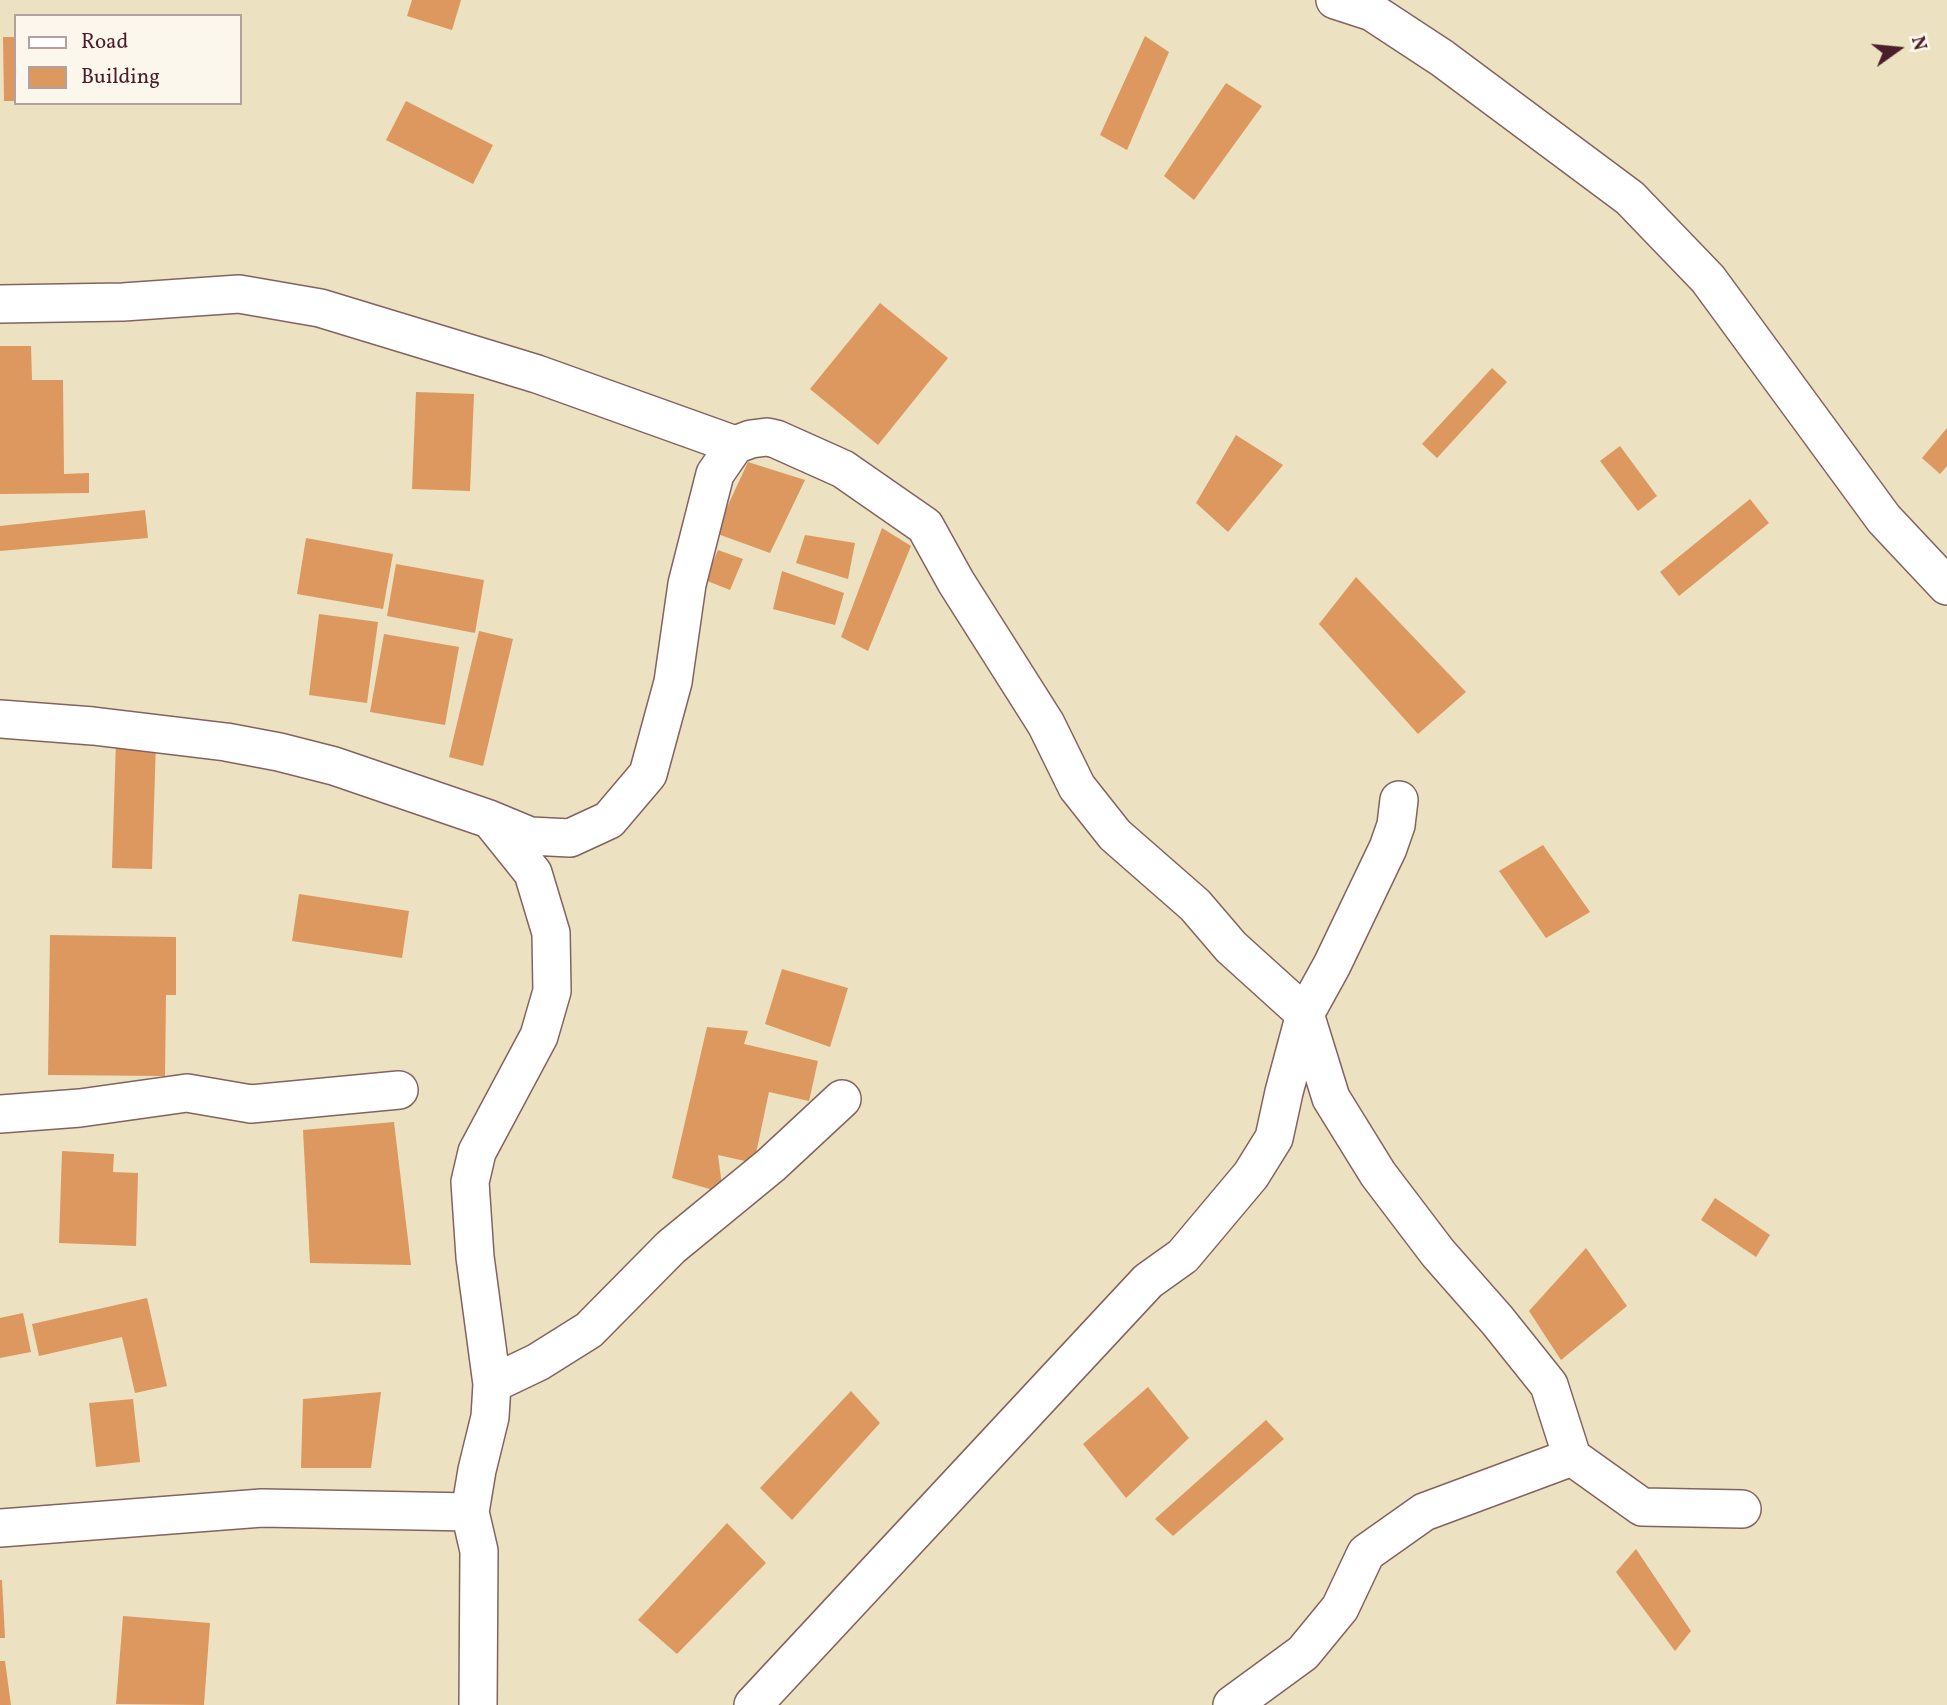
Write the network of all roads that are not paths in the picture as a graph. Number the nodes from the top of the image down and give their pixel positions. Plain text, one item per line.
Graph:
1 (1335, 0) edge
2 (0, 304) edge
3 (736, 445) junction
4 (1947, 586) edge
5 (0, 719) edge
6 (1399, 800) dead end
7 (489, 818) junction
8 (1306, 1013) junction
9 (399, 1090) dead end
10 (842, 1099) dead end
11 (0, 1114) edge
12 (492, 1384) junction
13 (1572, 1457) junction
14 (1742, 1509) dead end
15 (470, 1512) junction
16 (0, 1528) edge
17 (478, 1705) edge
18 (753, 1705) edge
19 (1232, 1705) edge

1 - 4 street
2 - 3 street
3 - 7 street
3 - 8 street
5 - 7 street
6 - 8 street
7 - 12 street
8 - 13 street
8 - 18 street
9 - 11 street
10 - 12 street
12 - 15 street
13 - 14 street
13 - 19 street
15 - 16 street
15 - 17 street

